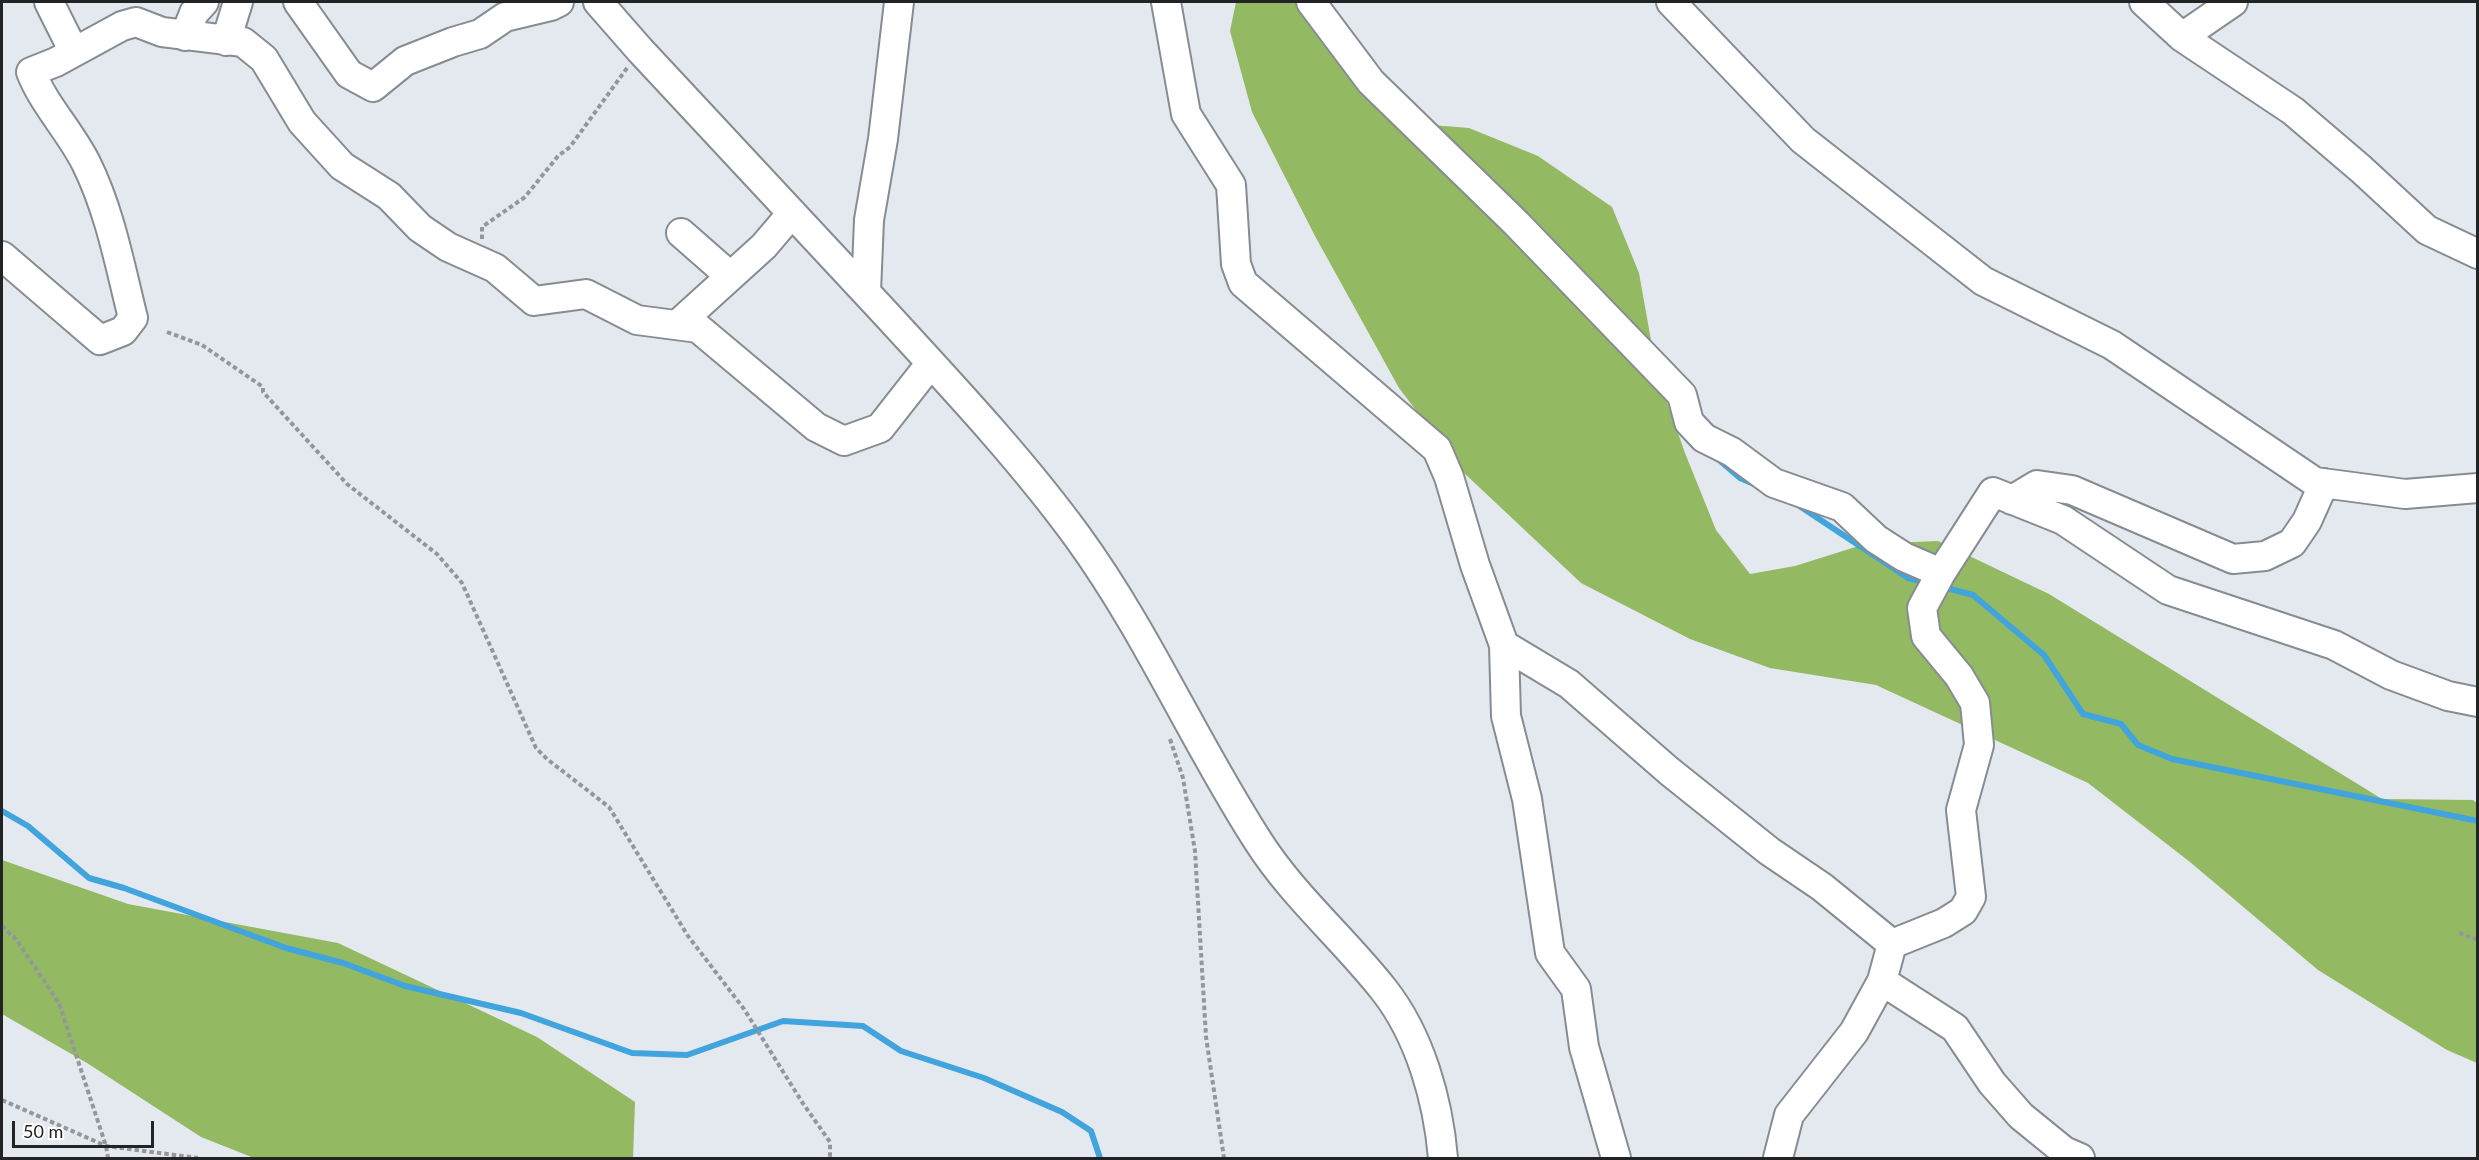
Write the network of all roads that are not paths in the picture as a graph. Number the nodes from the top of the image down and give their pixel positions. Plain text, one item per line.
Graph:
1 (49, 2) edge
2 (238, 2) edge
3 (560, 2) edge
4 (598, 2) edge
5 (899, 2) edge
6 (1166, 2) edge
7 (1311, 2) edge
8 (1671, 2) edge
9 (2144, 2) edge
10 (2233, 2) edge
11 (204, 3) edge
12 (310, 6) edge
13 (186, 36) junction
14 (2182, 37) junction
15 (226, 41) junction
16 (74, 52) junction
17 (792, 213) junction
18 (681, 233) dead end
19 (2478, 254) edge
20 (2, 256) edge
21 (730, 276) junction
22 (866, 292) junction
23 (678, 324) junction
24 (931, 363) junction
25 (2324, 483) junction
26 (2478, 488) edge
27 (2012, 500) junction
28 (1937, 582) junction
29 (1504, 645) junction
30 (2478, 702) edge
31 (1892, 944) junction
32 (1882, 981) junction
33 (1443, 1158) edge
34 (1616, 1158) edge
35 (1778, 1158) edge
36 (2080, 1158) edge

1 - 16 street
2 - 15 street
3 - 12 street
4 - 17 street
5 - 22 street
6 - 29 street
7 - 28 street
8 - 25 street
9 - 14 street
10 - 14 street
11 - 13 street
13 - 15 street
13 - 16 street
14 - 19 street
15 - 23 street
16 - 20 street
17 - 21 street
17 - 22 street
18 - 21 street
21 - 23 street
22 - 24 street
23 - 24 street
24 - 33 street
25 - 26 street
25 - 27 street
27 - 28 street
27 - 30 street
28 - 31 street
29 - 31 street
29 - 34 street
31 - 32 street
32 - 35 street
32 - 36 street

